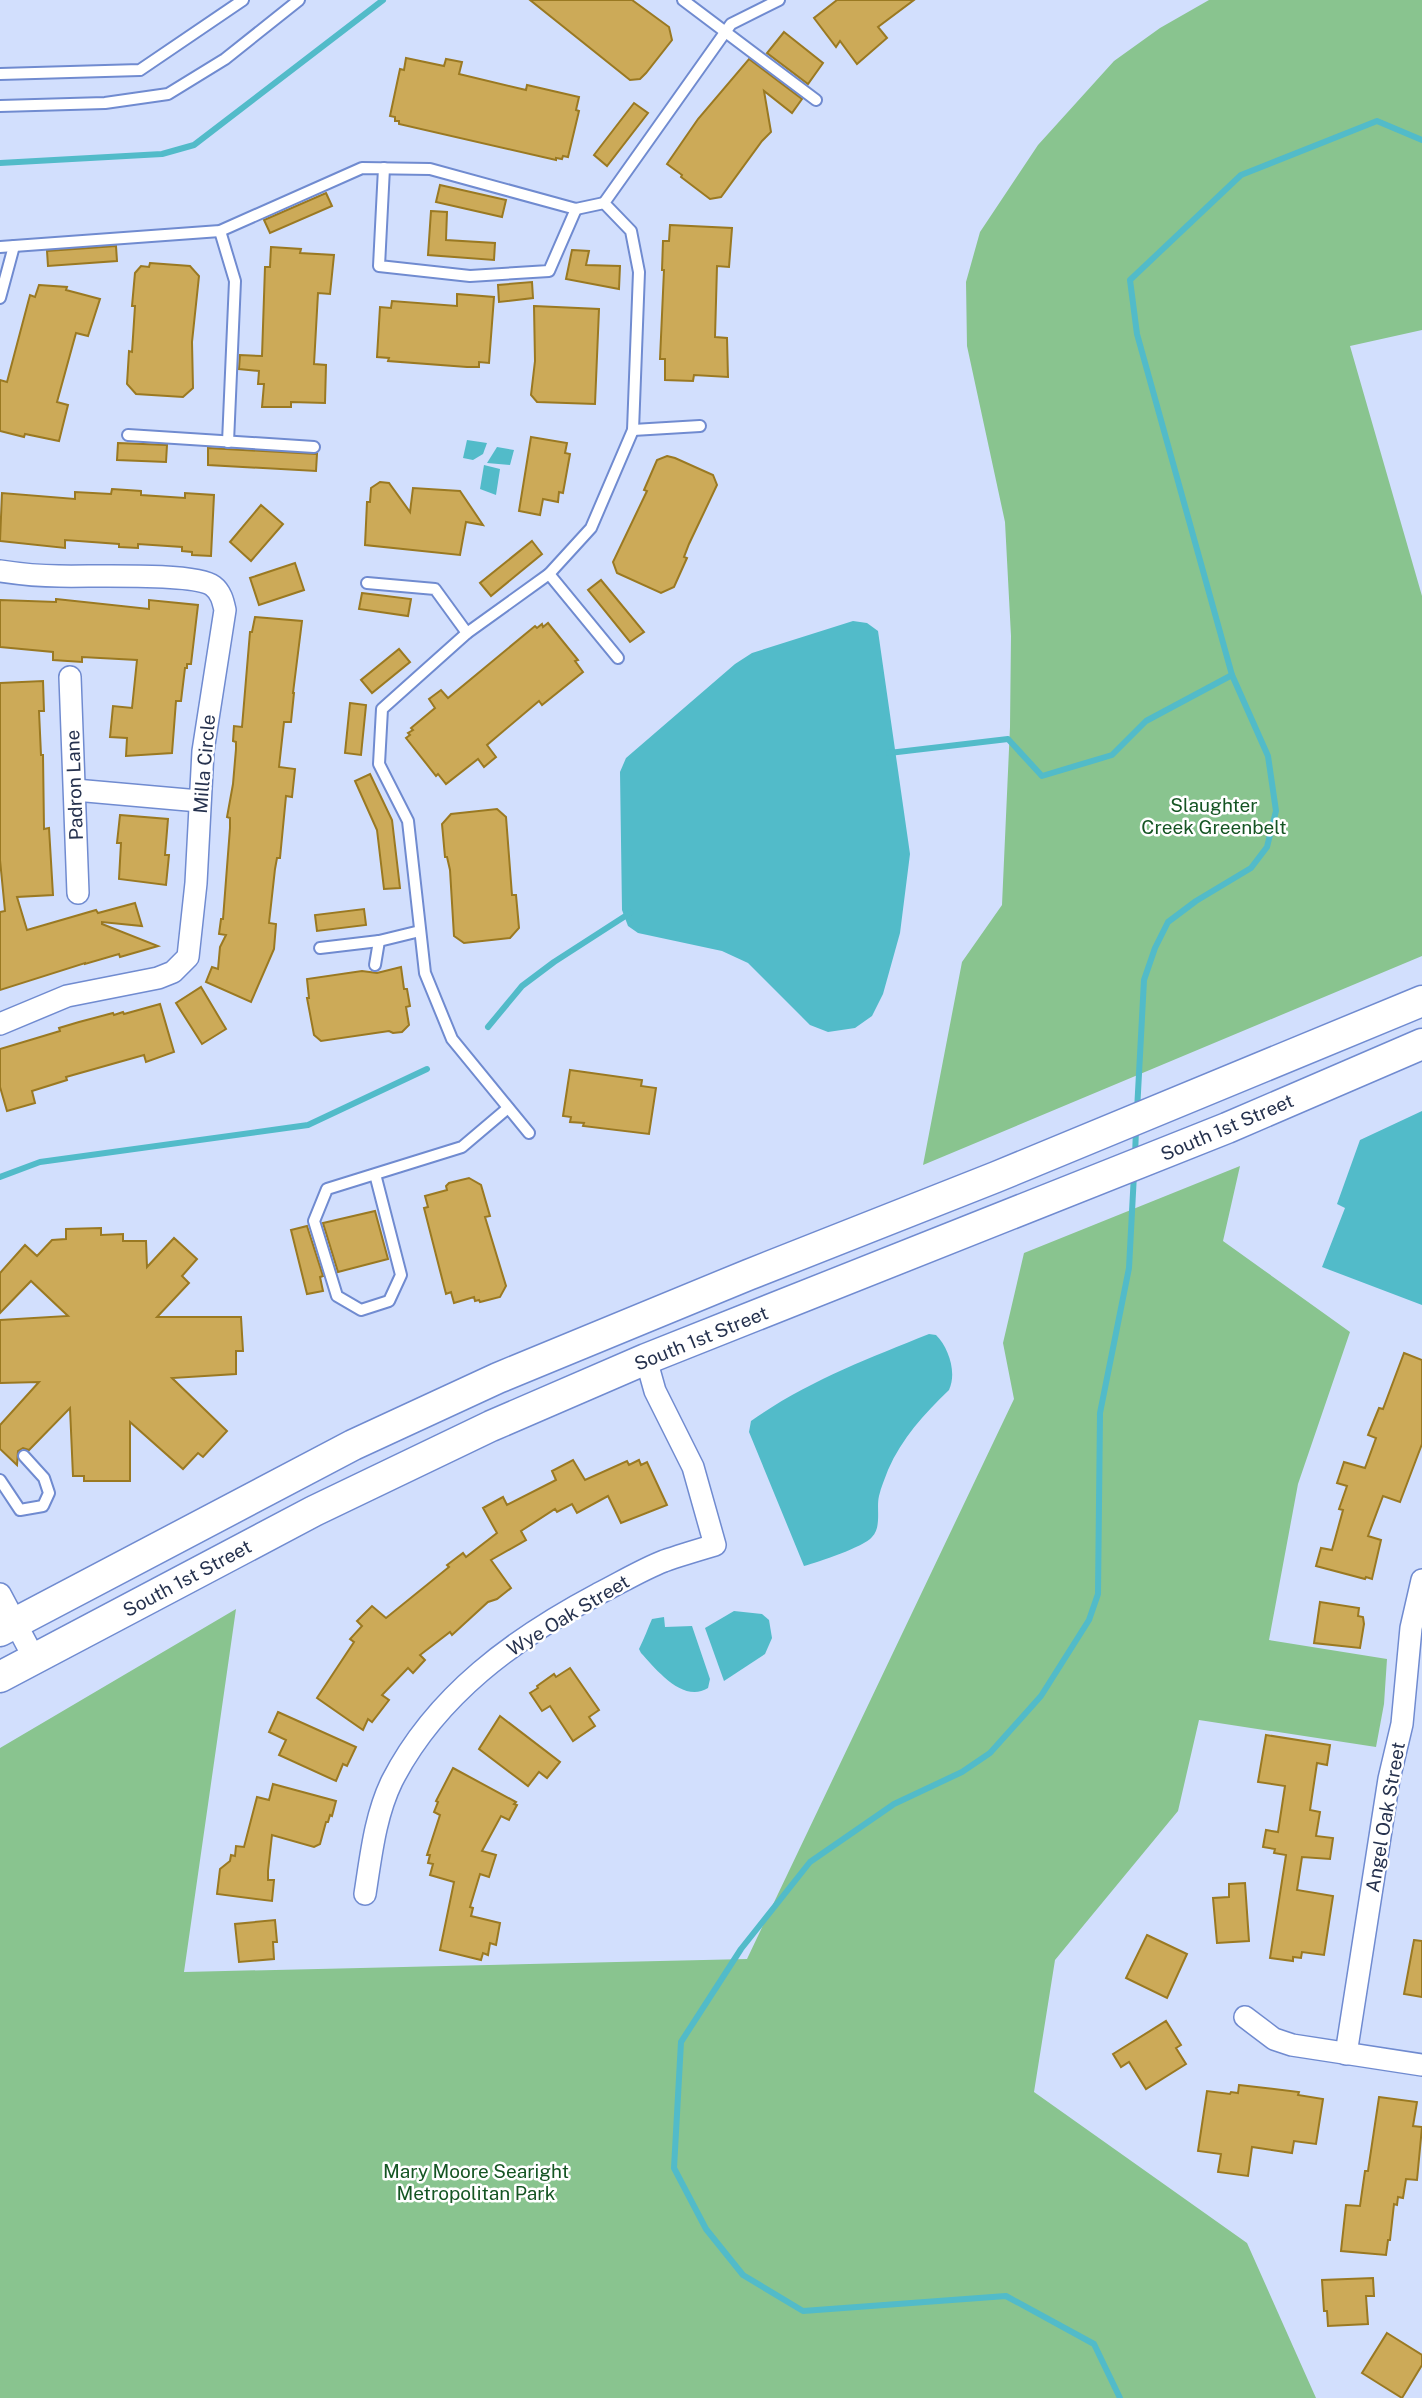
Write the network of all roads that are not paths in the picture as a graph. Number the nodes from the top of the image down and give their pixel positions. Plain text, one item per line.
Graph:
1 (243, 0) edge
2 (299, 0) edge
3 (683, 0) edge
4 (772, 2) edge
5 (726, 32) junction
6 (0, 74) edge
7 (816, 100) dead end
8 (0, 106) edge
9 (384, 168) junction
10 (604, 203) junction
11 (576, 209) junction
12 (220, 231) junction
13 (14, 246) junction
14 (0, 247) edge
15 (0, 298) edge
16 (700, 426) dead end
17 (633, 430) junction
18 (128, 435) dead end
19 (228, 442) junction
20 (314, 447) dead end
21 (0, 571) edge
22 (549, 573) junction
23 (367, 583) dead end
24 (467, 633) junction
25 (618, 658) dead end
26 (70, 677) dead end
27 (75, 790) junction
28 (199, 801) junction
29 (78, 893) dead end
30 (420, 931) junction
31 (379, 941) junction
32 (320, 948) dead end
33 (375, 964) dead end
34 (1422, 1001) edge
35 (0, 1024) edge
36 (1422, 1044) edge
37 (508, 1108) junction
38 (529, 1133) dead end
39 (375, 1174) junction
40 (638, 1319) junction
41 (646, 1359) junction
42 (24, 1456) dead end
43 (0, 1480) edge
44 (1422, 1580) edge
45 (0, 1594) edge
46 (8, 1627) edge
47 (34, 1658) junction
48 (2, 1671) edge
49 (365, 1894) dead end
50 (1245, 2017) dead end
51 (1346, 2054) junction
52 (1422, 2065) edge

1 - 6 lane
2 - 8 lane
3 - 5 lane
4 - 5 lane
5 - 7 lane
5 - 10 lane
9 - 11 lane
9 - 11 lane
9 - 12 lane
10 - 11 lane
10 - 17 lane
12 - 13 lane
12 - 19 lane
13 - 14 lane
13 - 15 lane
16 - 17 lane
17 - 22 lane
18 - 19 lane
19 - 20 lane
21 - 28 street, Milla Circle
22 - 24 lane
22 - 25 lane
23 - 24 lane
24 - 30 lane
26 - 27 street, Padron Lane
27 - 28 street
27 - 29 street, Padron Lane
28 - 35 street, Milla Circle
30 - 31 lane
30 - 37 lane
31 - 32 lane
31 - 33 lane
34 - 40 main road
36 - 41 main road, South 1st Street
37 - 38 lane
37 - 39 lane
39 - 39 lane
40 - 41 main road
40 - 46 main road
41 - 47 main road, South 1st Street
41 - 49 street, Wye Oak Street
42 - 43 lane
44 - 51 street, Angel Oak Street
45 - 46 street
46 - 47 street
47 - 48 main road, South 1st Street
50 - 51 street
51 - 52 street

